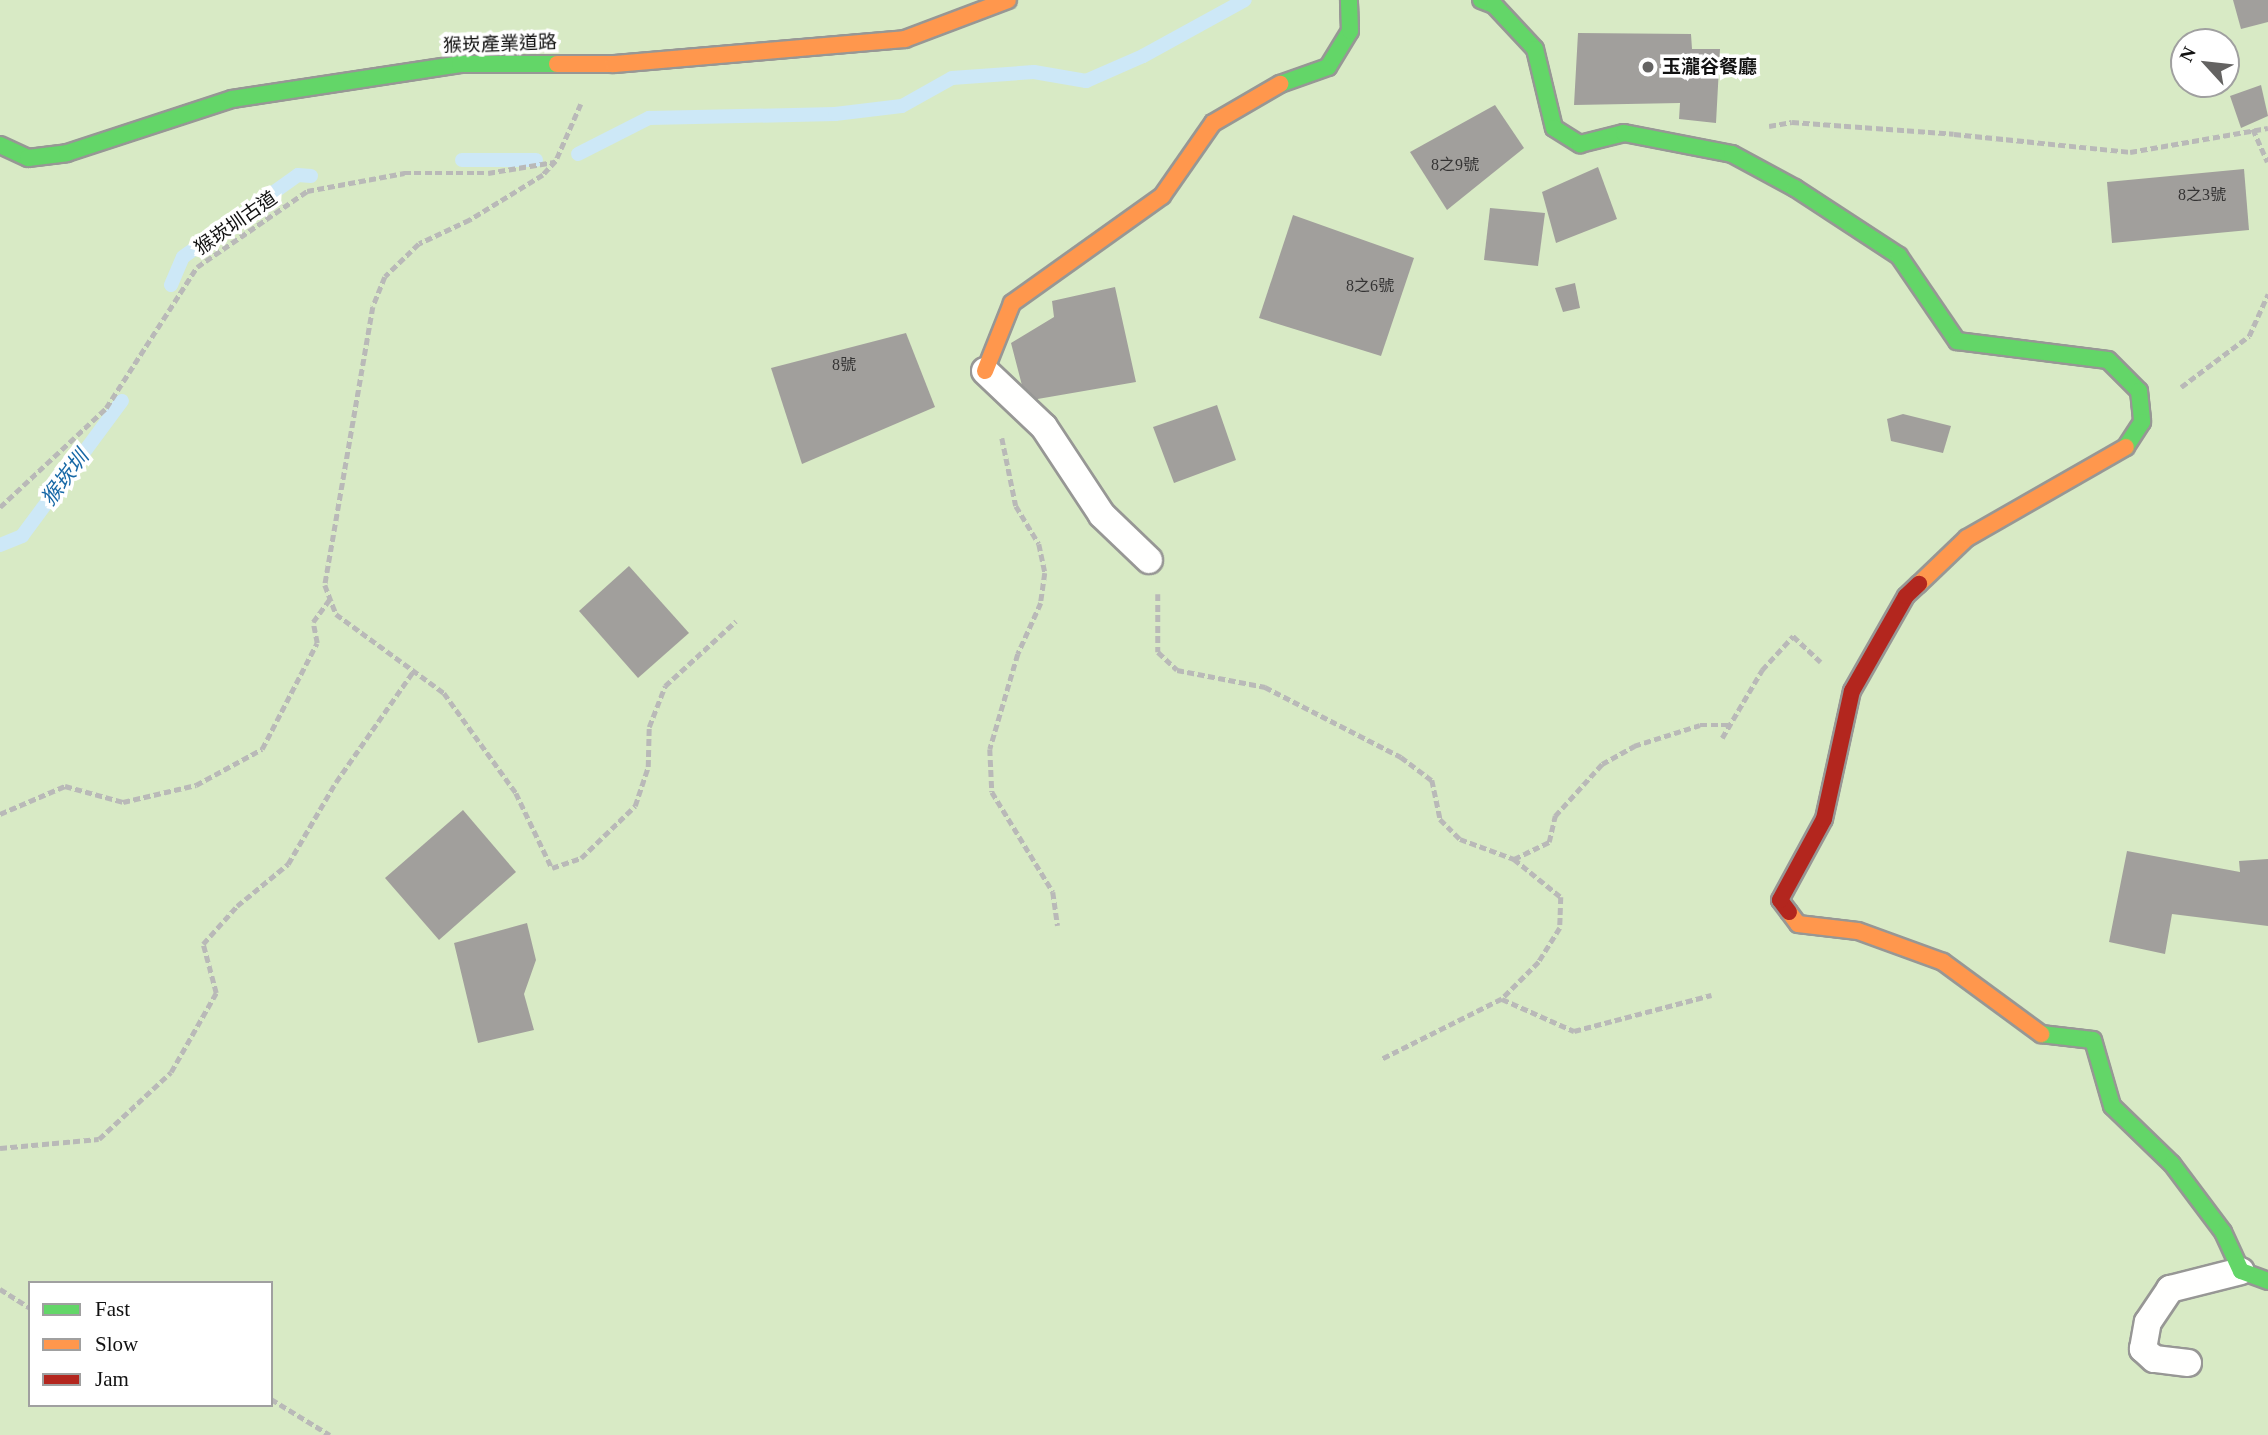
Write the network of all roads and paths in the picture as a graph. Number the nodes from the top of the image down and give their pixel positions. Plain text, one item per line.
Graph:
1 (1008, 0) edge
2 (1349, 0) edge
3 (1481, 0) edge
4 (593, 63) junction
5 (1792, 122) dead end
6 (2268, 128) edge
7 (2253, 130) junction
8 (0, 145) edge
9 (555, 161) junction
10 (2268, 162) edge
11 (2268, 294) edge
12 (985, 371) joint
13 (2139, 391) junction
14 (996, 425) dead end
15 (0, 507) edge
16 (1149, 559) joint
17 (330, 598) junction
18 (736, 621) dead end
19 (414, 670) junction
20 (1852, 691) junction
21 (1730, 725) junction
22 (1722, 738) dead end
23 (0, 814) edge
24 (1514, 859) junction
25 (1058, 926) dead end
26 (1712, 995) dead end
27 (1502, 999) junction
28 (1380, 1060) dead end
29 (0, 1148) edge
30 (2241, 1271) junction
31 (2268, 1281) edge
32 (0, 1289) edge
33 (28, 1307) edge
34 (2188, 1363) dead end
35 (273, 1400) edge
36 (330, 1435) edge

1 - 4 street, 猴崁產業道路
2 - 12 street
3 - 13 street
4 - 8 street, 猴崁產業道路
4 - 9 path
5 - 7 path
6 - 7 path
7 - 10 path
9 - 15 path, 猴崁圳古道
9 - 17 path
11 - 13 path
12 - 16 lane
13 - 20 street
14 - 25 path
16 - 24 path
17 - 19 path
17 - 23 path
18 - 19 path
19 - 29 path
20 - 21 path
20 - 30 street
21 - 22 path
21 - 24 path
24 - 27 path
26 - 27 path
27 - 28 path
30 - 31 street
30 - 34 lane
32 - 33 path
35 - 36 path

